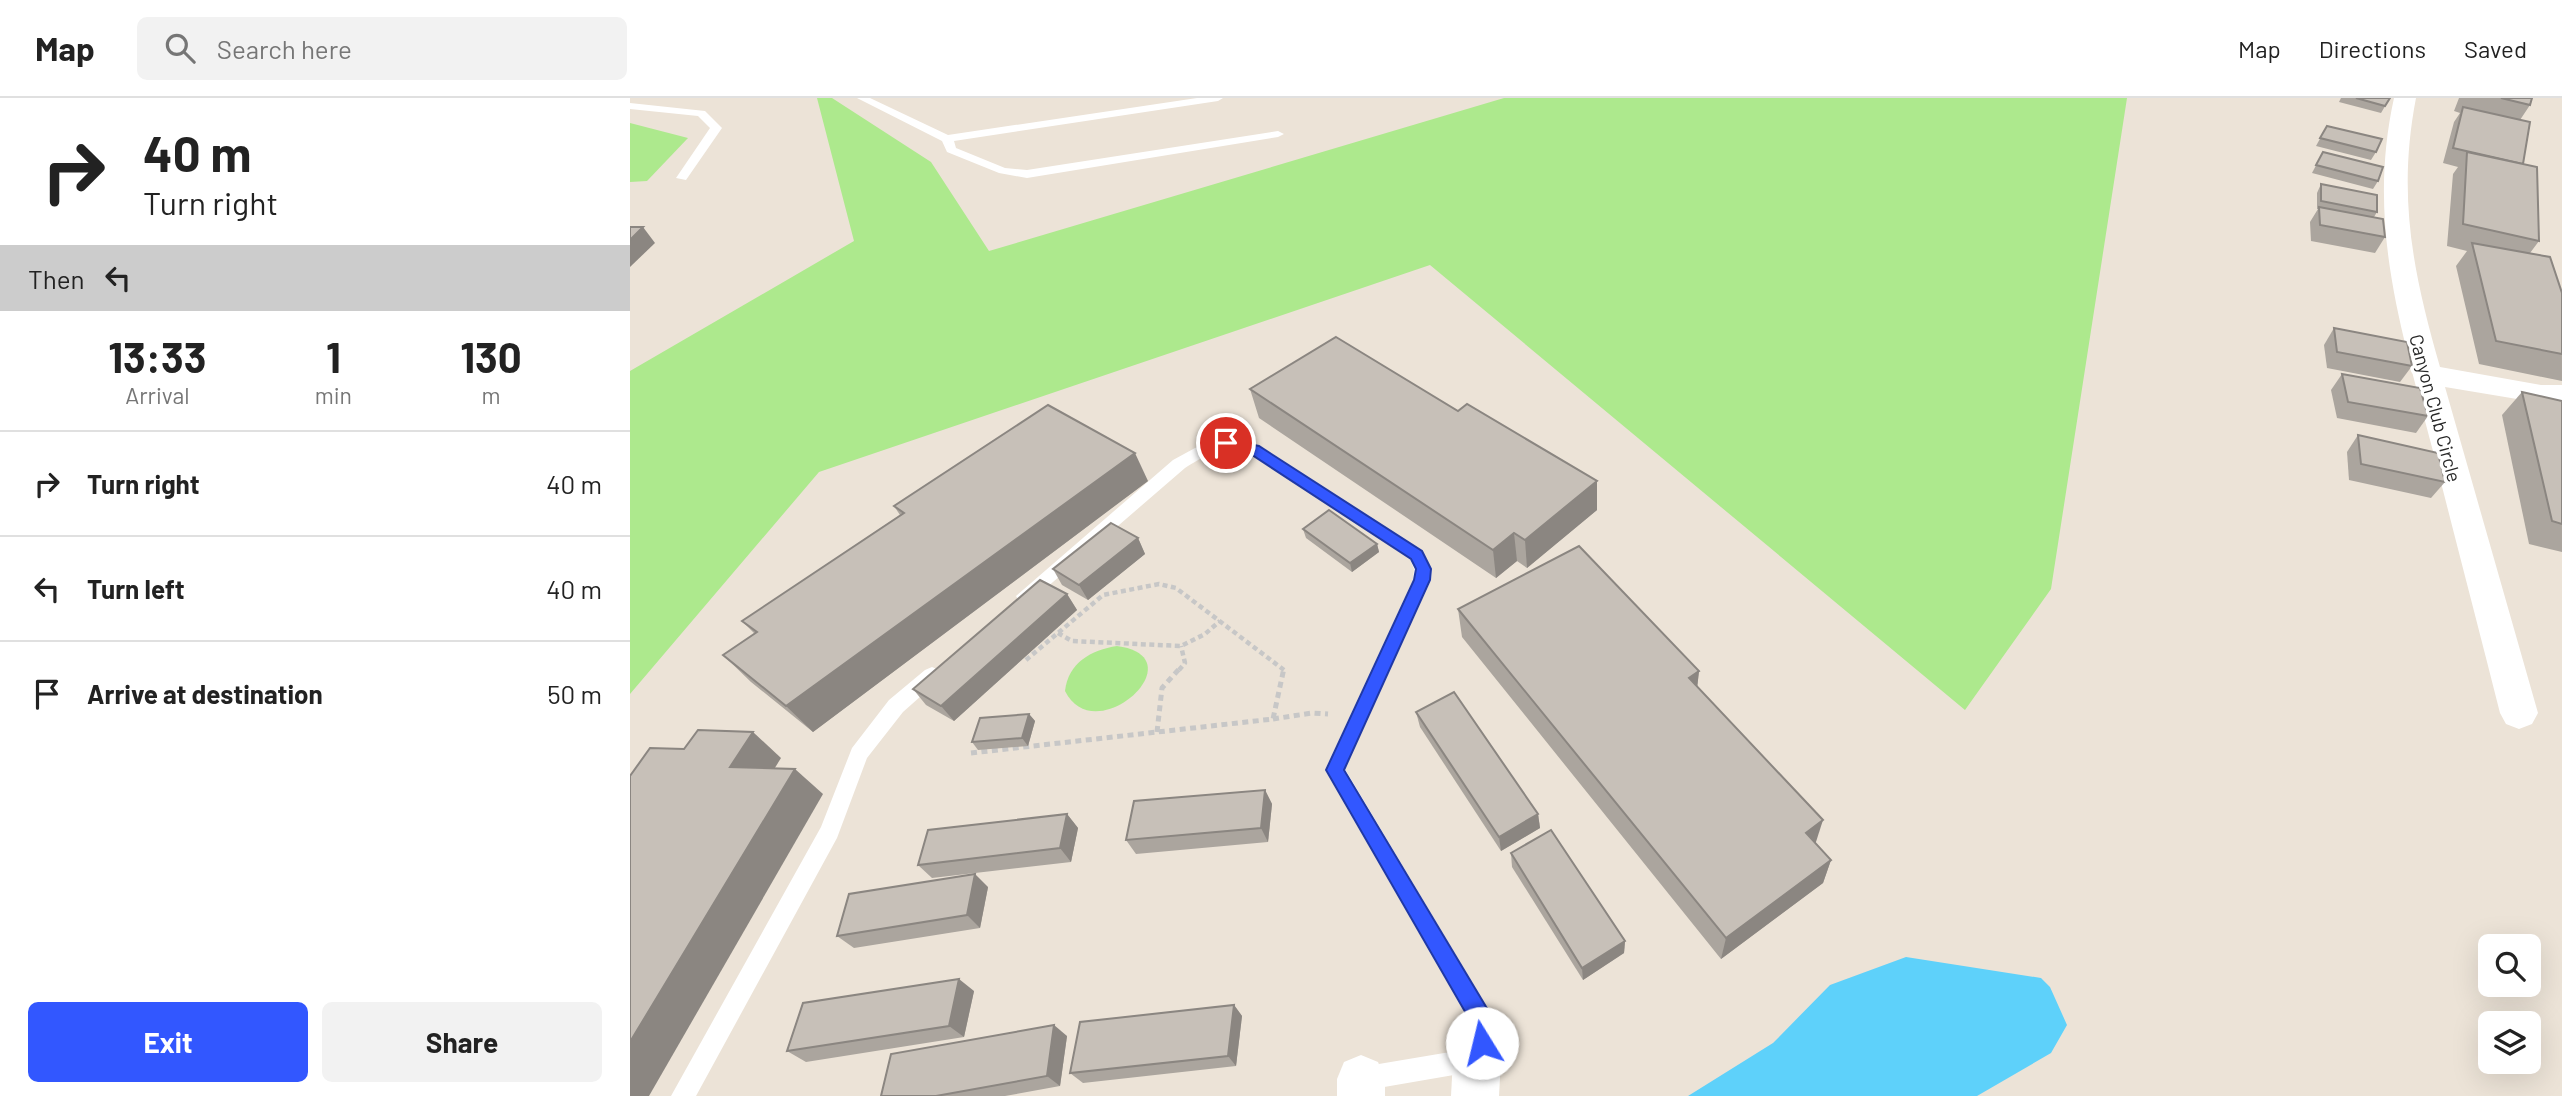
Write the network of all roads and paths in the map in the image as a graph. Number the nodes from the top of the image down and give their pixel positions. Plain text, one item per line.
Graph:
1 (862, 98) edge
2 (1218, 98) edge
3 (2405, 98) edge
4 (630, 106) edge
5 (1278, 134) dead end
6 (947, 139) junction
7 (682, 178) dead end
8 (2426, 374) junction
9 (2562, 394) edge
10 (1012, 607) edge
11 (1220, 621) junction
12 (1059, 633) junction
13 (1181, 646) junction
14 (1026, 660) dead end
15 (949, 662) edge
16 (2519, 713) dead end
17 (1359, 718) junction
18 (1273, 719) junction
19 (1157, 732) junction
20 (971, 753) edge
21 (1476, 1078) edge
22 (1361, 1088) edge
23 (683, 1096) edge

1 - 6 lane
2 - 6 lane
3 - 8 street, Canyon Club Circle
4 - 7 lane
5 - 6 lane
8 - 9 street
8 - 16 street, Canyon Club Circle
10 - 17 lane
11 - 12 path
11 - 13 path
11 - 18 path
12 - 13 path
12 - 14 path
13 - 19 path
15 - 23 lane
17 - 18 path
17 - 21 lane
18 - 19 path
19 - 20 path
21 - 22 lane

